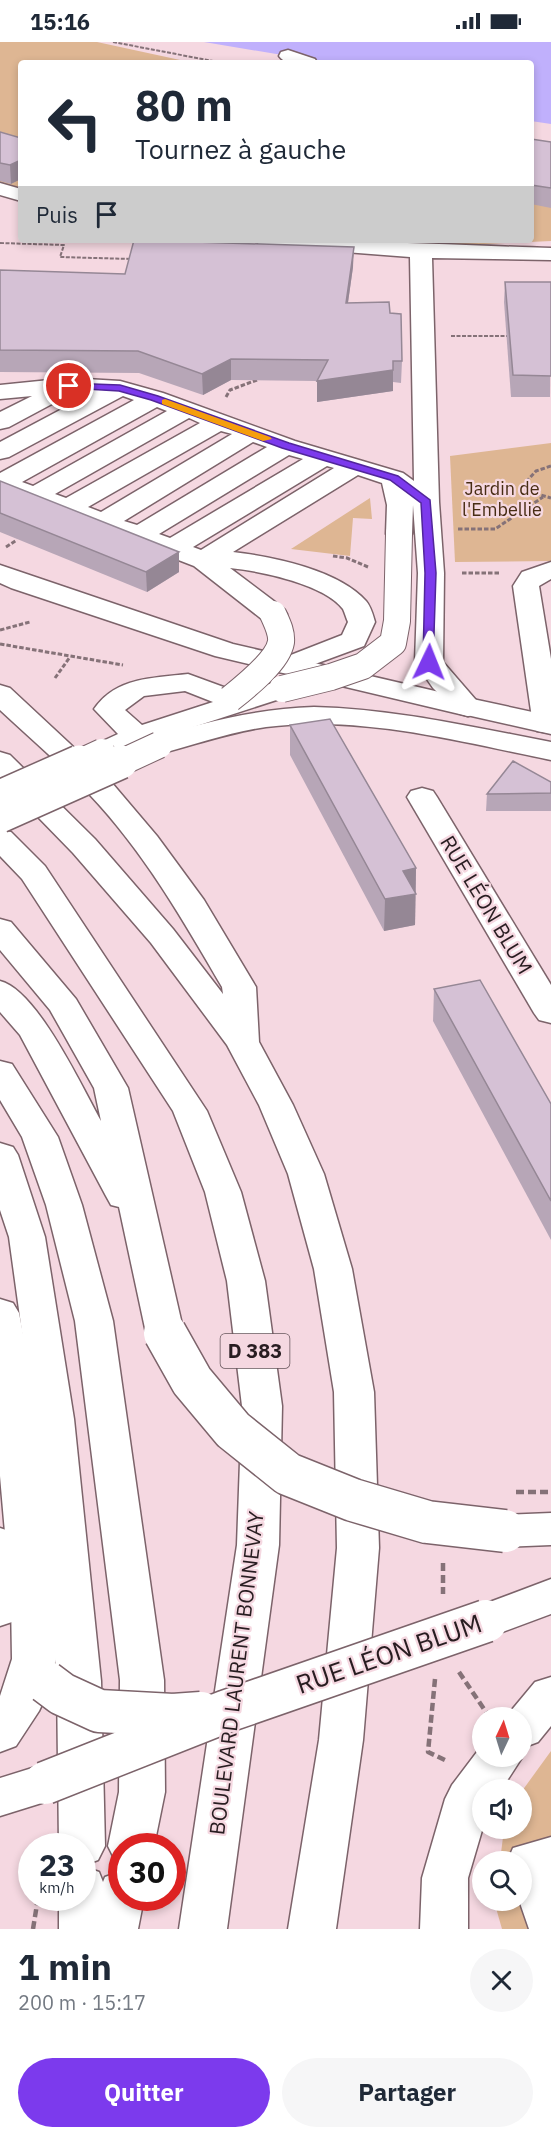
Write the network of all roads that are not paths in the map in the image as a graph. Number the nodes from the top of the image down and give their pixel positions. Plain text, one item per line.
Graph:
1 (288, 56) dead end
2 (299, 60) edge
3 (0, 189) edge
4 (18, 194) edge
5 (309, 243) edge
6 (421, 251) junction
7 (551, 254) edge
8 (69, 386) junction
9 (41, 388) junction
10 (120, 388) junction
11 (0, 392) edge
12 (154, 398) junction
13 (0, 402) edge
14 (186, 410) junction
15 (220, 413) junction
16 (0, 422) edge
17 (250, 434) junction
18 (286, 446) junction
19 (0, 452) edge
20 (324, 457) junction
21 (355, 466) junction
22 (394, 478) junction
23 (1, 483) edge
24 (34, 496) junction
25 (426, 502) junction
26 (68, 508) junction
27 (103, 522) junction
28 (138, 535) junction
29 (173, 548) junction
30 (203, 560) junction
31 (1, 561) edge
32 (551, 570) edge
33 (285, 677) junction
34 (0, 694) edge
35 (230, 699) junction
36 (468, 707) junction
37 (197, 715) junction
38 (550, 734) edge
39 (147, 744) junction
40 (0, 761) edge
41 (0, 797) edge
42 (422, 797) dead end
43 (0, 816) edge
44 (0, 839) edge
45 (0, 928) edge
46 (0, 991) edge
47 (551, 1013) edge
48 (242, 1042) junction
49 (0, 1072) edge
50 (0, 1155) edge
51 (143, 1232) junction
52 (0, 1313) edge
53 (551, 1529) edge
54 (0, 1544) edge
55 (551, 1596) edge
56 (0, 1609) edge
57 (40, 1670) junction
58 (551, 1695) edge
59 (227, 1711) junction
60 (532, 1718) edge
61 (0, 1732) edge
62 (492, 1767) edge
63 (0, 1797) edge
64 (82, 1833) edge
65 (134, 1833) edge
66 (540, 1859) edge
67 (83, 1911) edge
68 (118, 1911) edge
69 (551, 1926) edge
70 (83, 1929) edge
71 (114, 1929) edge
72 (203, 1929) edge
73 (312, 1929) edge
74 (444, 1929) edge

1 - 2 main road
3 - 4 main road
5 - 6 main road
6 - 7 main road
6 - 25 main road
8 - 9 main road
8 - 10 main road
8 - 16 main road
9 - 11 main road
9 - 13 main road
10 - 12 main road
10 - 19 main road
12 - 14 main road
12 - 23 main road
14 - 15 main road
14 - 24 main road
15 - 17 main road
15 - 26 main road
17 - 18 main road
17 - 27 main road
18 - 20 main road
18 - 28 main road
20 - 21 main road
20 - 29 main road
21 - 22 main road
21 - 30 main road
22 - 25 main road
22 - 33 main road, bridge
23 - 24 main road
24 - 26 main road
25 - 36 main road
26 - 27 main road
27 - 28 main road
28 - 29 main road
29 - 30 main road
30 - 33 main road
30 - 35 main road, bridge
31 - 33 main road
32 - 38 main road
33 - 36 main road
33 - 37 main road
34 - 48 main road
35 - 37 main road
35 - 39 main road
36 - 38 main road
37 - 39 main road
38 - 39 main road
39 - 41 main road, bridge
39 - 43 main road, bridge
40 - 48 main road
42 - 47 main road, RUE LÉON BLUM
44 - 72 main road, BOULEVARD LAURENT BONNEVAY / D 383
45 - 51 main road
46 - 51 main road
48 - 73 main road
49 - 65 main road
50 - 64 main road
51 - 53 main road, bridge
52 - 57 main road
54 - 56 main road
55 - 59 main road, RUE LÉON BLUM, bridge
57 - 59 main road, RUE LÉON BLUM, bridge
57 - 61 main road
58 - 60 main road
59 - 63 main road, RUE LÉON BLUM, bridge
62 - 74 main road
66 - 69 main road
67 - 70 main road
68 - 71 main road

